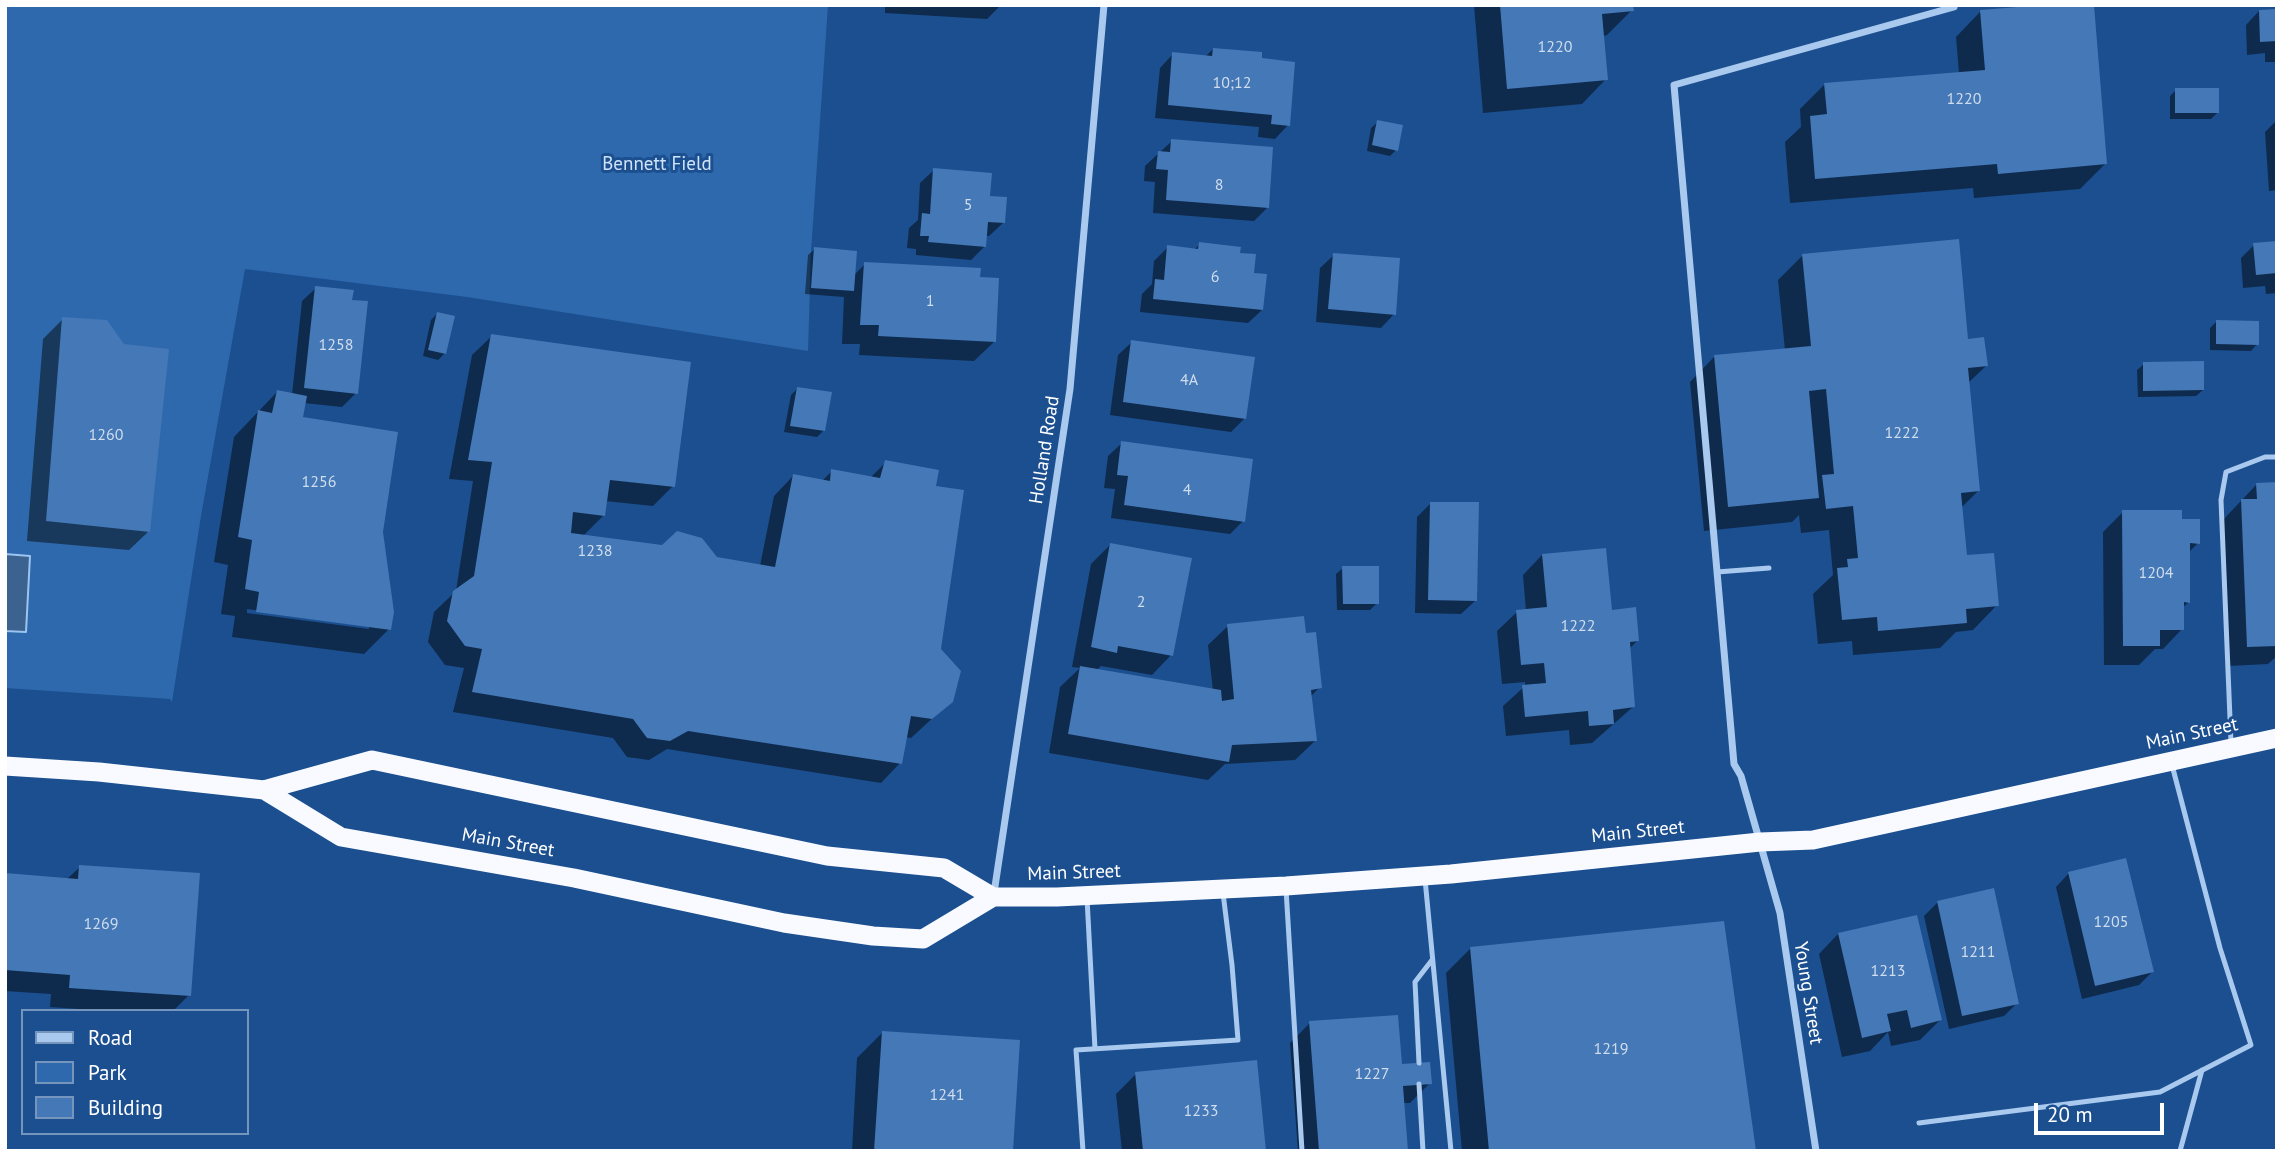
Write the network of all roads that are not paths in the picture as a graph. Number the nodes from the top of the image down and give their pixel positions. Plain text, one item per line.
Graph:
1 (1104, 5) edge
2 (1954, 7) dead end
3 (2277, 457) edge
4 (1769, 568) dead end
5 (1717, 572) junction
6 (2277, 738) edge
7 (2232, 748) junction
8 (2171, 762) junction
9 (5, 766) edge
10 (264, 790) junction
11 (1760, 842) junction
12 (1425, 876) junction
13 (1286, 886) junction
14 (1222, 890) junction
15 (1087, 896) junction
16 (993, 897) junction
17 (1432, 960) junction
18 (1095, 1049) junction
19 (1419, 1063) dead end
20 (2202, 1070) junction
21 (1419, 1084) dead end
22 (1919, 1123) dead end
23 (1083, 1151) edge
24 (1301, 1151) edge
25 (1423, 1151) edge
26 (1451, 1151) edge
27 (1816, 1151) edge
28 (2180, 1151) edge

1 - 16 street, Holland Road
2 - 5 street, Young Street
3 - 7 lane
4 - 5 lane
5 - 11 street, Young Street
6 - 7 highway, Main Street
7 - 8 highway, Main Street
8 - 11 highway, Main Street
8 - 20 lane
9 - 10 highway, Main Street
10 - 16 highway, Main Street
10 - 16 highway, Main Street
11 - 12 highway, Main Street
11 - 27 street, Young Street
12 - 13 highway, Main Street
12 - 17 lane
13 - 14 highway, Main Street
13 - 24 lane
14 - 15 highway, Main Street
14 - 18 lane
15 - 16 highway, Main Street
15 - 18 lane
17 - 19 lane
17 - 26 lane
18 - 23 lane
20 - 22 lane
20 - 28 lane
21 - 25 lane

